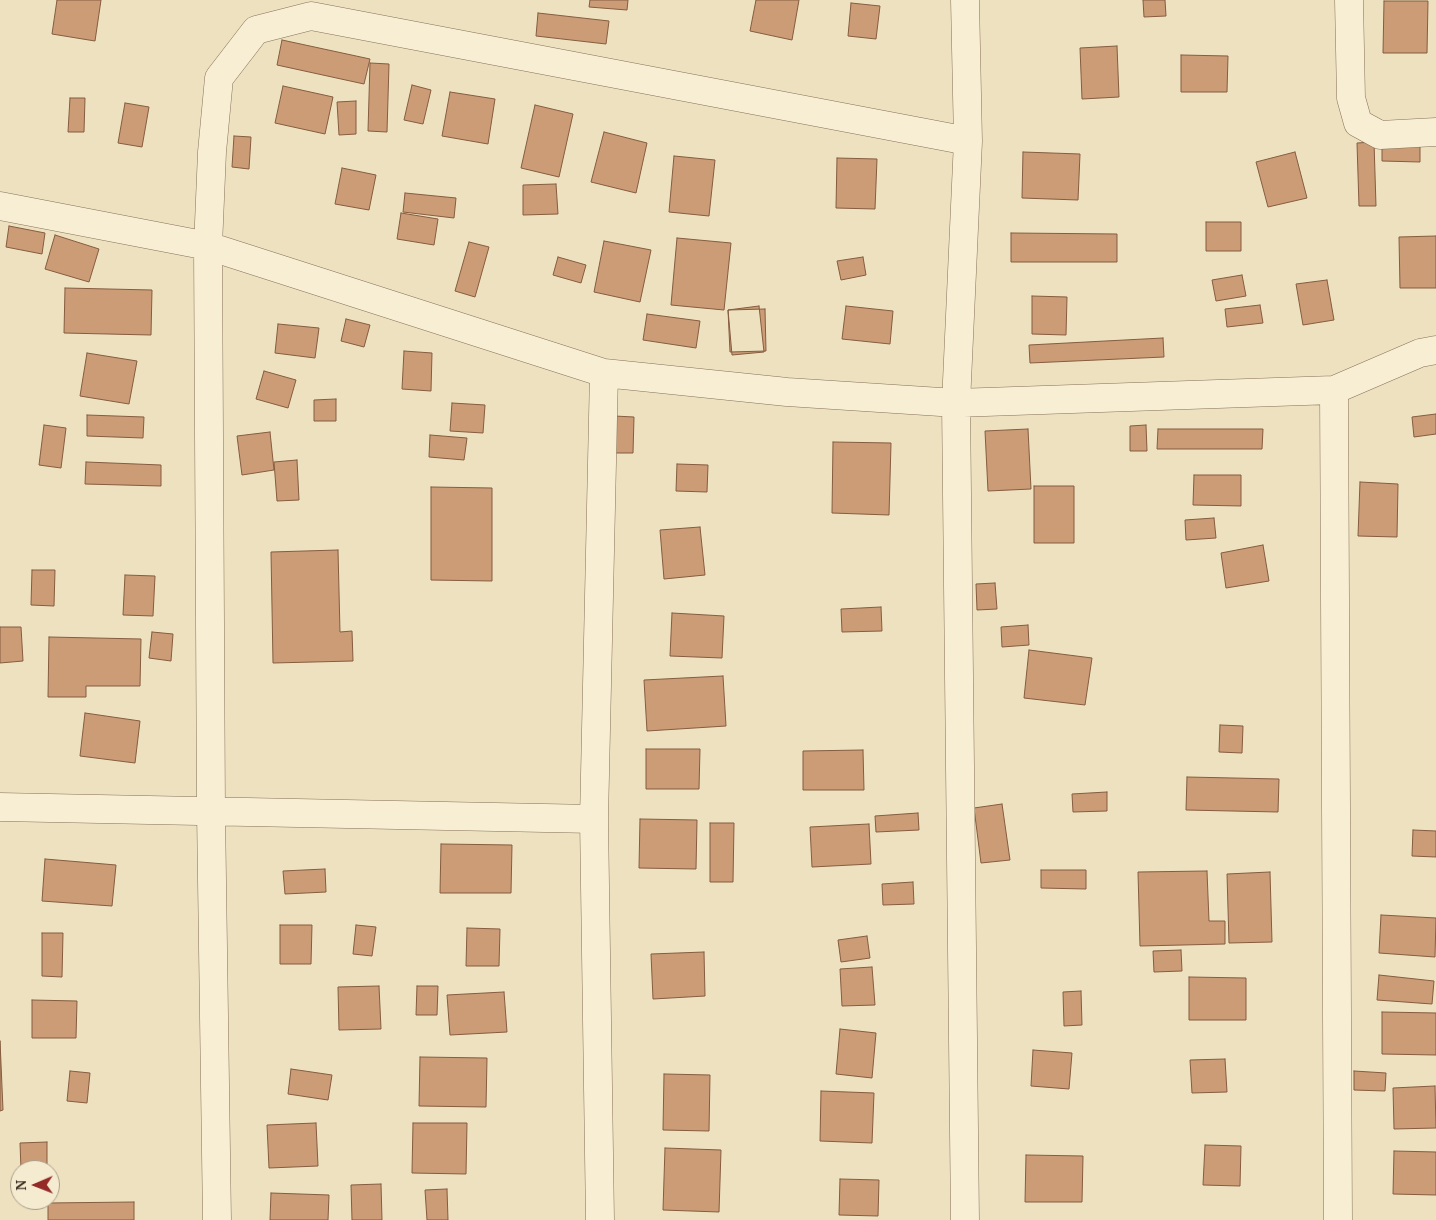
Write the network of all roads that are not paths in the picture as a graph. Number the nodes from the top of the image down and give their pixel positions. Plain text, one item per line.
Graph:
1 (965, 0) edge
2 (1349, 0) edge
3 (1436, 132) edge
4 (968, 141) junction
5 (0, 206) edge
6 (208, 246) junction
7 (1436, 350) edge
8 (604, 373) junction
9 (1334, 390) junction
10 (956, 403) junction
11 (0, 807) edge
12 (211, 812) junction
13 (594, 819) junction
14 (217, 1220) edge
15 (600, 1220) edge
16 (965, 1220) edge
17 (1338, 1220) edge

1 - 4 street
2 - 3 street
4 - 6 street
4 - 10 street
5 - 6 street
6 - 8 street
6 - 12 street
7 - 9 street
8 - 10 street
8 - 13 street
9 - 10 street
9 - 17 street
10 - 16 street
11 - 12 street
12 - 13 street
12 - 14 street
13 - 15 street

